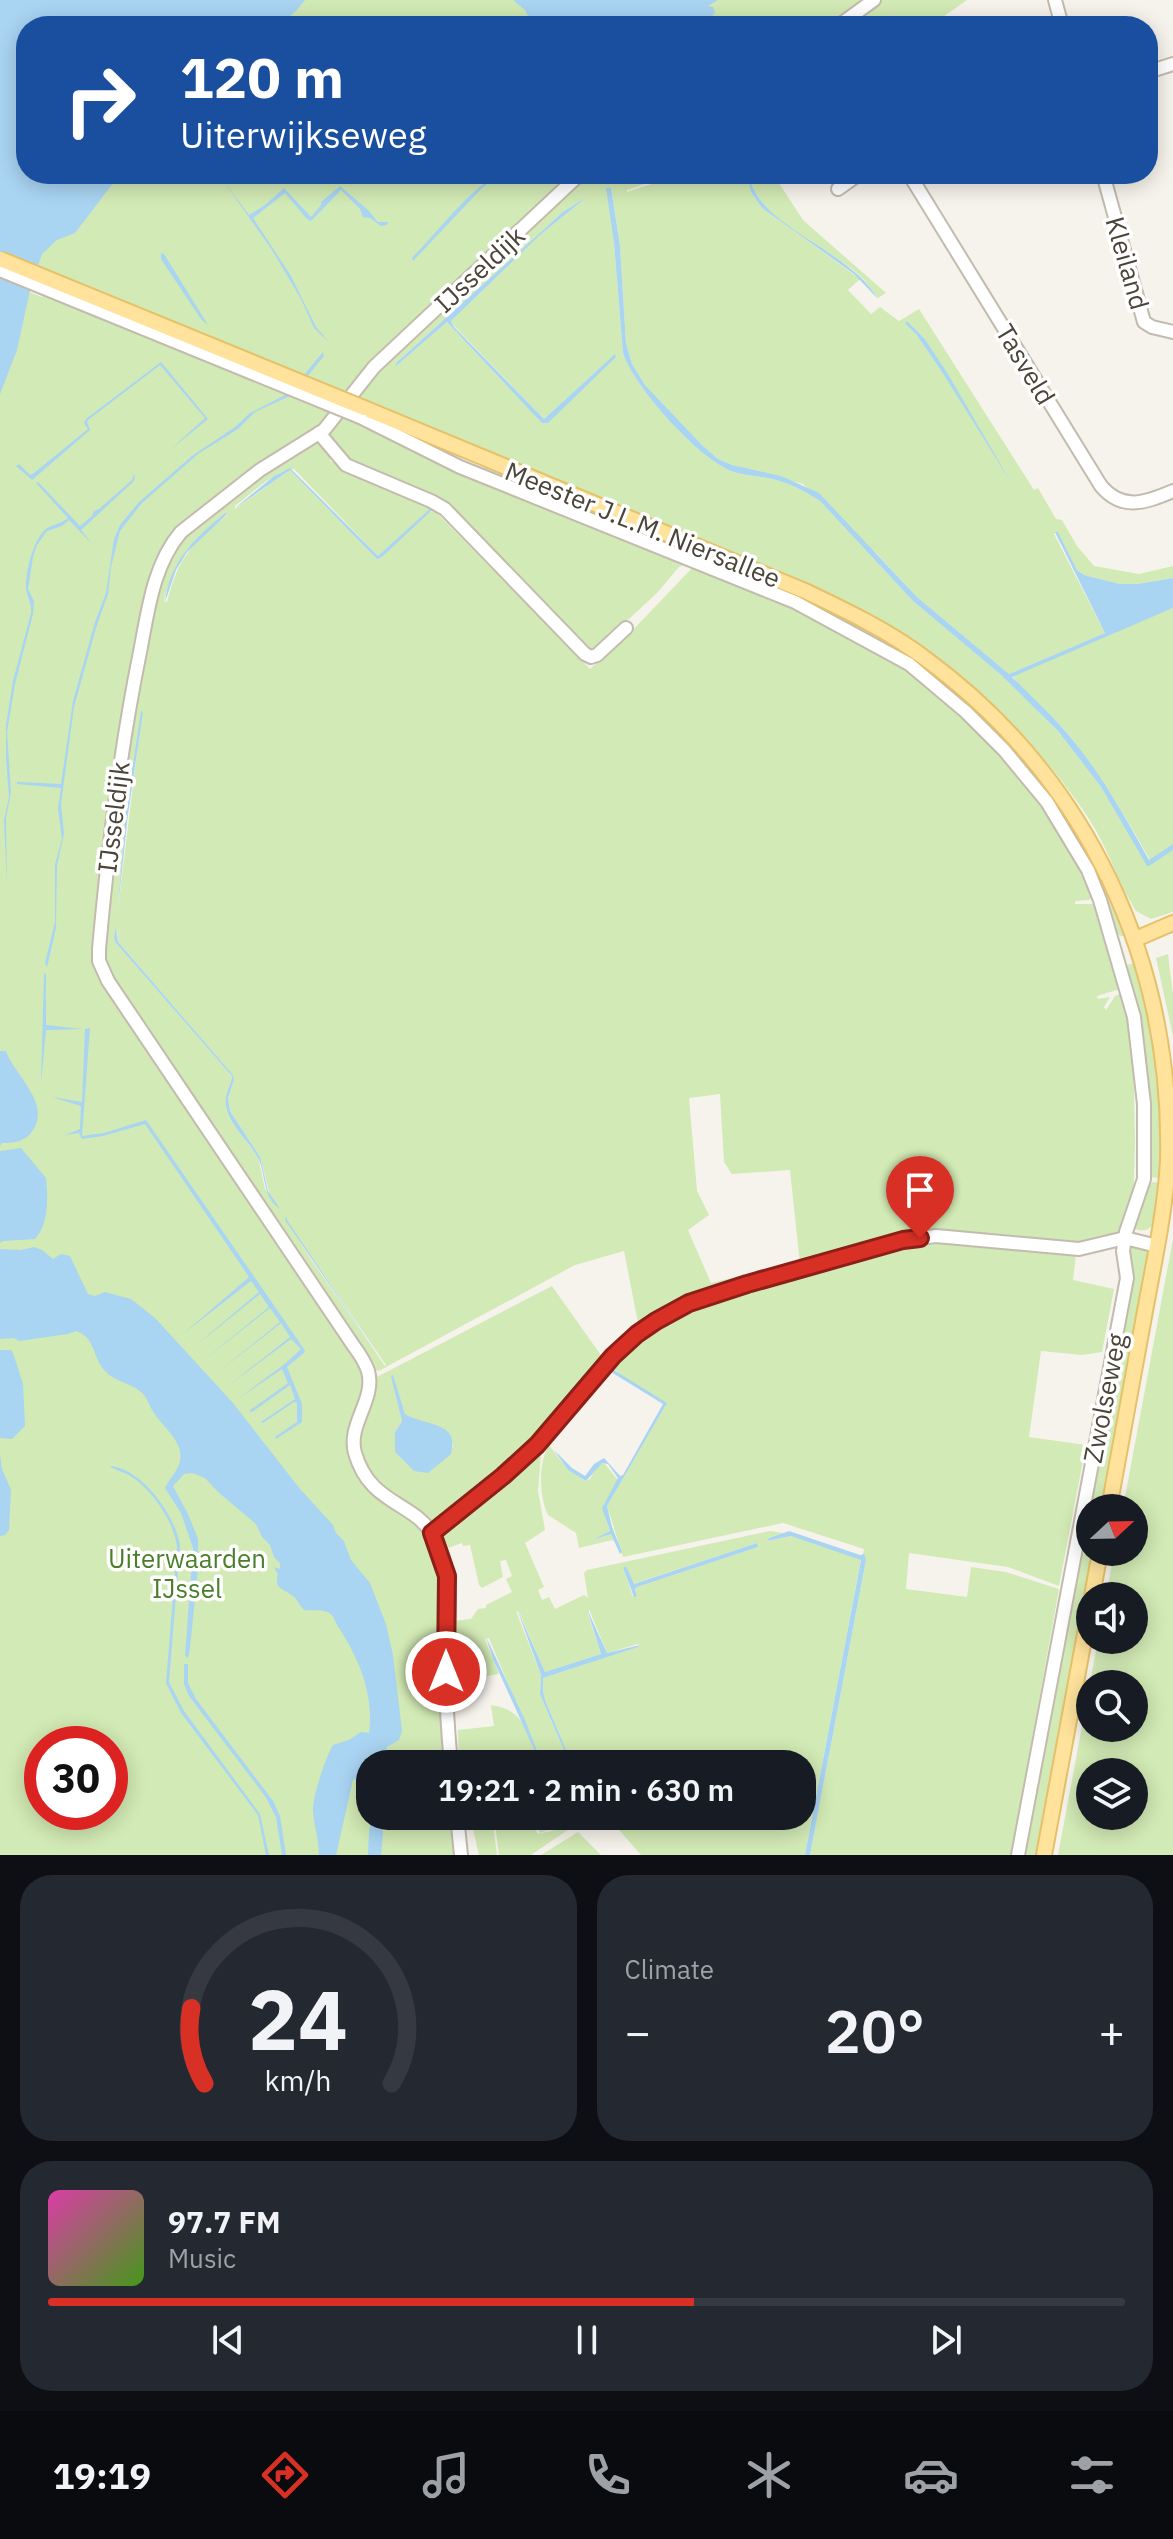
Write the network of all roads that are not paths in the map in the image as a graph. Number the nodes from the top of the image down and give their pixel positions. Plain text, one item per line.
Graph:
1 (874, 0) edge
2 (852, 16) edge
3 (569, 184) edge
4 (845, 184) edge
5 (915, 184) edge
6 (1106, 184) edge
7 (838, 189) dead end
8 (0, 259) edge
9 (0, 270) edge
10 (1173, 332) edge
11 (362, 413) junction
12 (319, 433) junction
13 (1173, 491) edge
14 (626, 628) dead end
15 (1173, 923) edge
16 (1138, 938) junction
17 (1114, 946) junction
18 (1120, 966) joint
19 (1144, 1179) junction
20 (1167, 1182) junction
21 (1126, 1235) junction
22 (1158, 1240) junction
23 (1112, 1494) edge
24 (432, 1533) junction
25 (1081, 1654) edge
26 (450, 1750) edge
27 (458, 1830) edge
28 (461, 1855) edge
29 (1018, 1855) edge
30 (1044, 1855) edge

1 - 2 street
3 - 12 street, IJsseldijk
4 - 7 street
5 - 13 street, Tasveld
6 - 10 street, Kleiland
8 - 11 main road, Meester J.L.M. Niersallee, bridge
9 - 11 street, Meester J.L.M. Niersallee, bridge
11 - 16 main road, Meester J.L.M. Niersallee
11 - 17 street, Meester J.L.M. Niersallee
12 - 14 street
12 - 24 street, IJsseldijk
15 - 16 main road
16 - 17 street
16 - 20 main road, Zwolseweg
17 - 18 street, Meester J.L.M. Niersallee
18 - 19 street, Zwolseweg
19 - 20 street
19 - 21 street, Zwolseweg
20 - 22 main road, Zwolseweg
21 - 22 street
21 - 24 street
21 - 29 street, Zwolseweg
22 - 23 main road, Zwolseweg
24 - 26 street
25 - 30 main road
27 - 28 street

